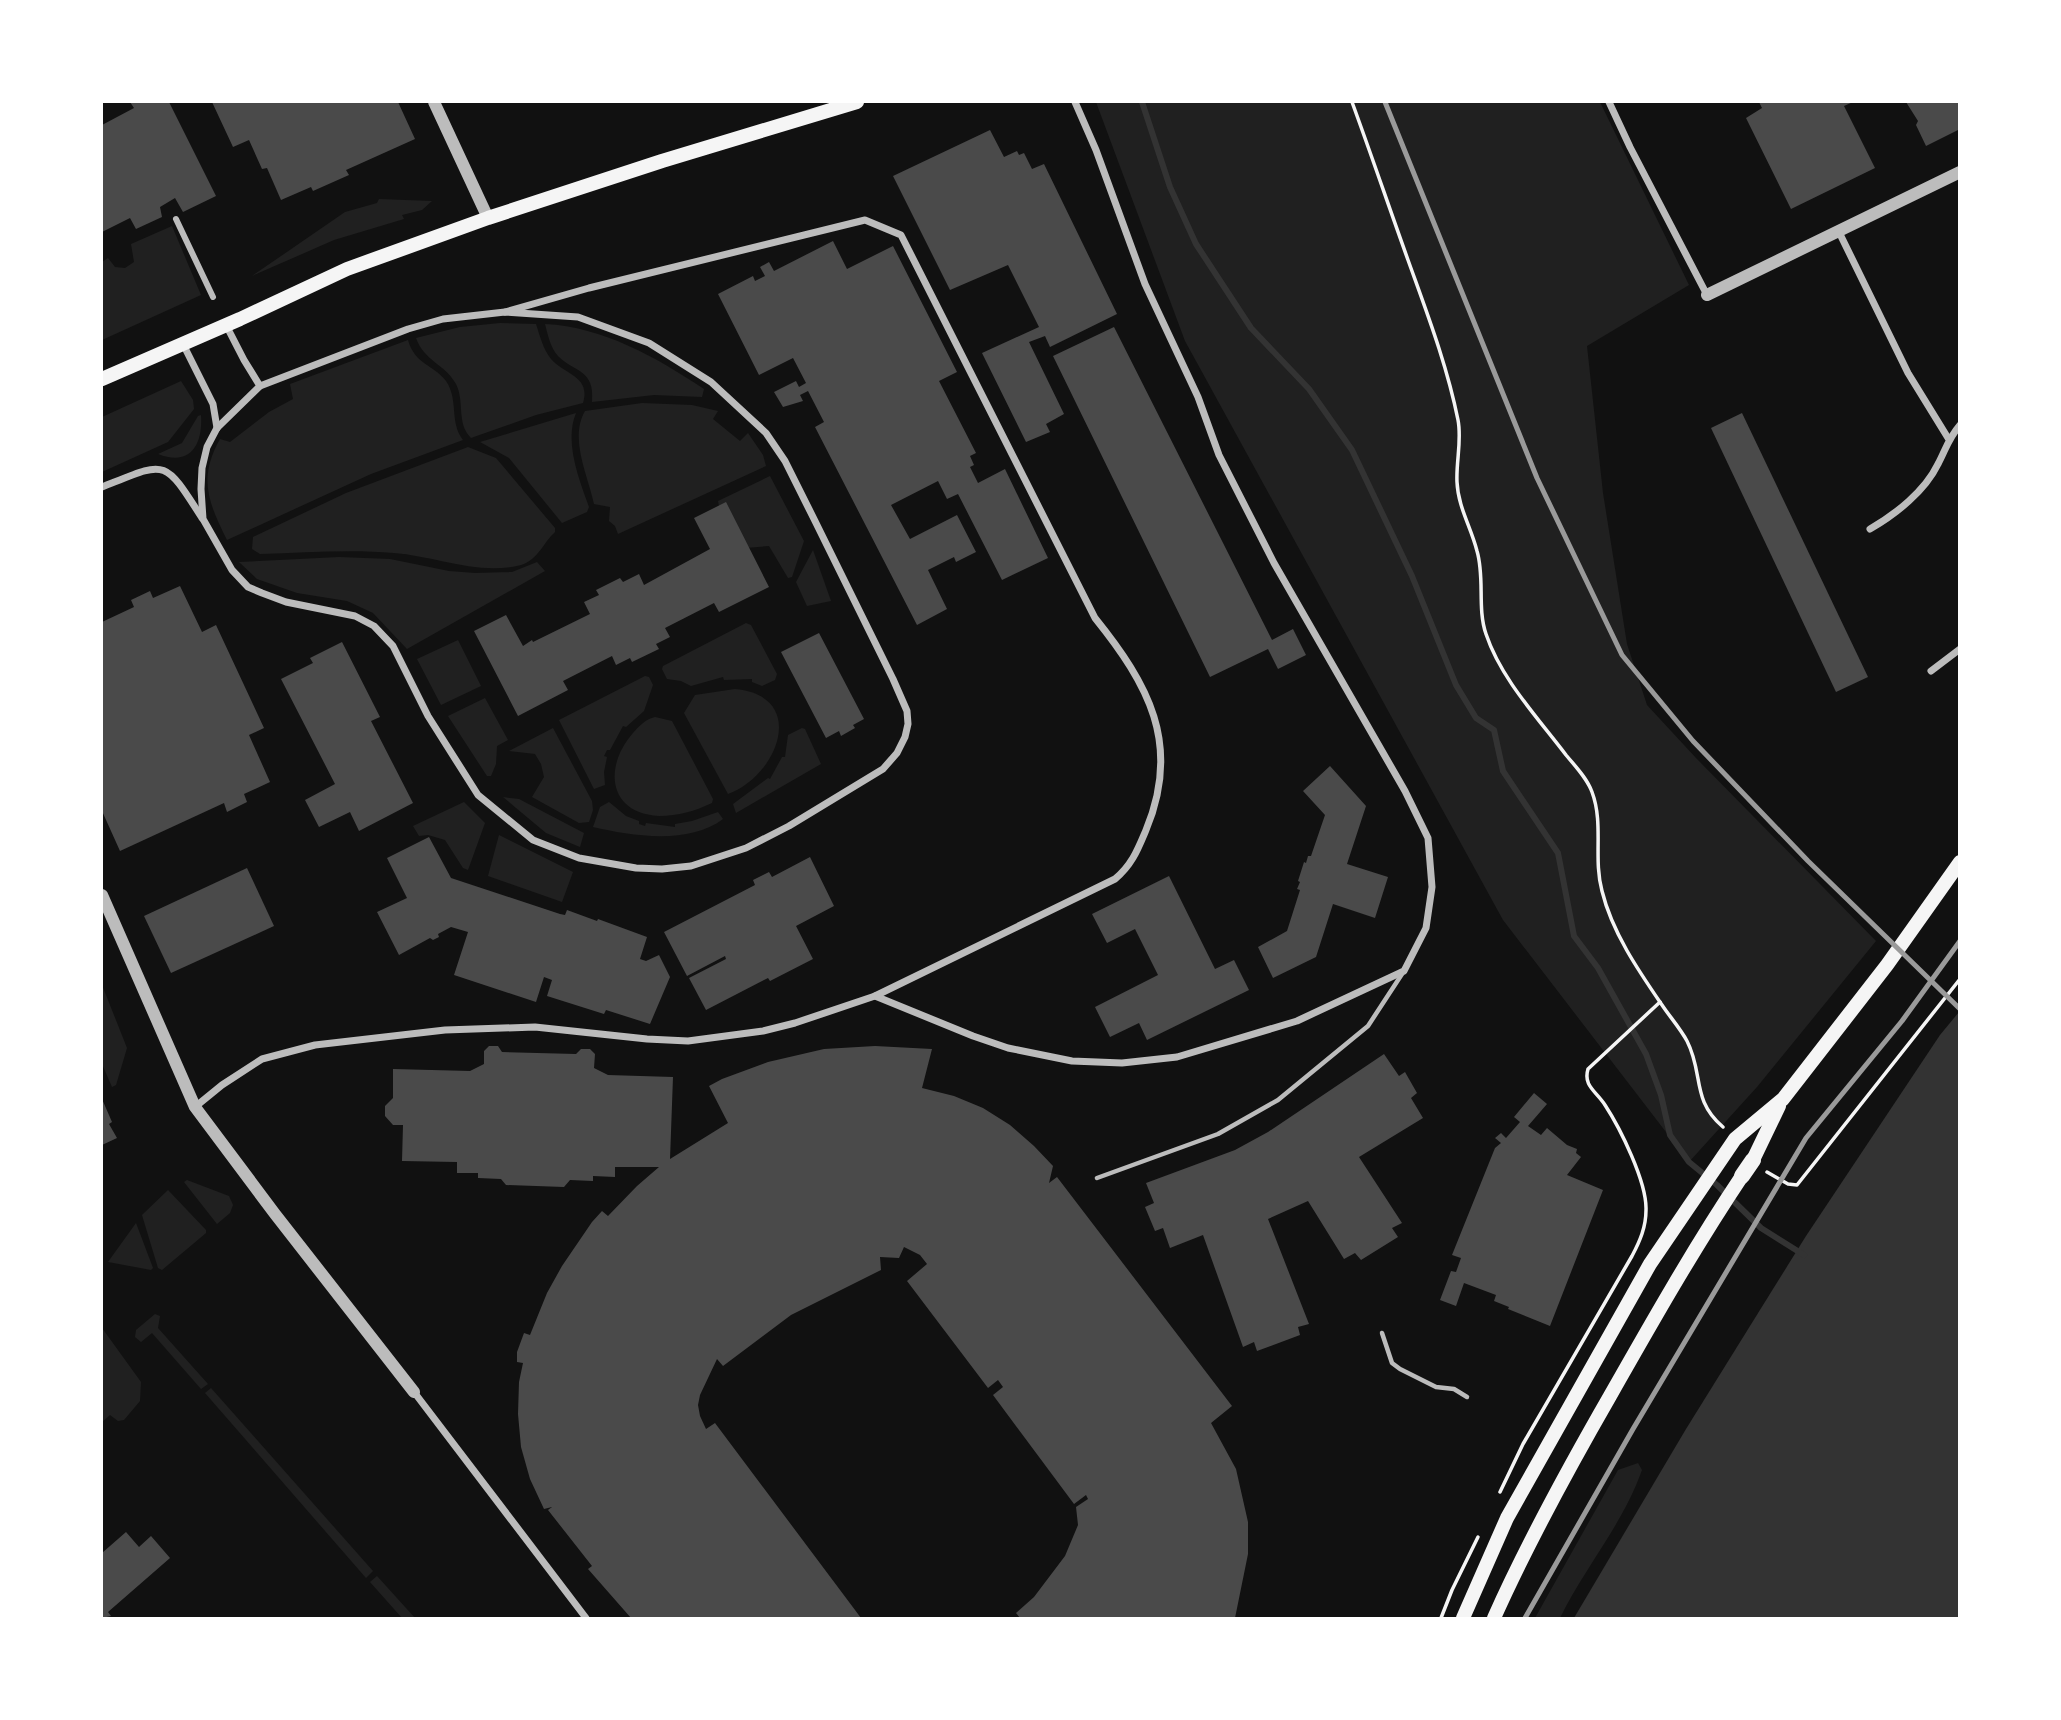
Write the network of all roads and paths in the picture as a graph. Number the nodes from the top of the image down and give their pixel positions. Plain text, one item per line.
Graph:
1 (435, 102) edge
2 (857, 102) edge
3 (1075, 102) edge
4 (1352, 102) edge
5 (1609, 102) edge
6 (1959, 172) edge
7 (488, 218) junction
8 (176, 219) dead end
9 (1838, 229) junction
10 (1707, 295) joint
11 (213, 297) dead end
12 (505, 312) junction
13 (226, 325) junction
14 (183, 344) junction
15 (102, 379) edge
16 (260, 386) junction
17 (1959, 425) edge
18 (217, 428) junction
19 (1948, 438) junction
20 (102, 487) edge
21 (203, 519) junction
22 (1870, 529) dead end
23 (1959, 649) edge
24 (1931, 671) dead end
25 (1959, 862) edge
26 (102, 895) edge
27 (1404, 971) junction
28 (875, 996) junction
29 (1783, 1099) junction
30 (195, 1107) junction
31 (1753, 1160) joint
32 (1742, 1176) joint
33 (1097, 1178) dead end
34 (1382, 1333) dead end
35 (414, 1392) joint
36 (1467, 1397) dead end
37 (1500, 1493) dead end
38 (1482, 1529) dead end
39 (586, 1619) edge
40 (1441, 1619) edge
41 (1464, 1619) edge
42 (1494, 1619) edge

1 - 7 street
2 - 7 main road
3 - 27 street
4 - 37 path
5 - 10 street
6 - 9 street
7 - 13 main road
8 - 11 street
9 - 10 street
9 - 19 street
12 - 16 street
12 - 21 street
12 - 28 street
13 - 14 main road
13 - 16 street
14 - 15 main road
14 - 18 street
16 - 18 street
17 - 19 street
18 - 21 street
19 - 22 street
20 - 21 street
23 - 24 street
25 - 29 main road
26 - 30 street
27 - 28 street
27 - 33 lane
28 - 30 street
29 - 31 main road
29 - 41 main road
30 - 35 street
31 - 32 highway
32 - 42 main road
34 - 36 lane
35 - 39 street
38 - 40 path

